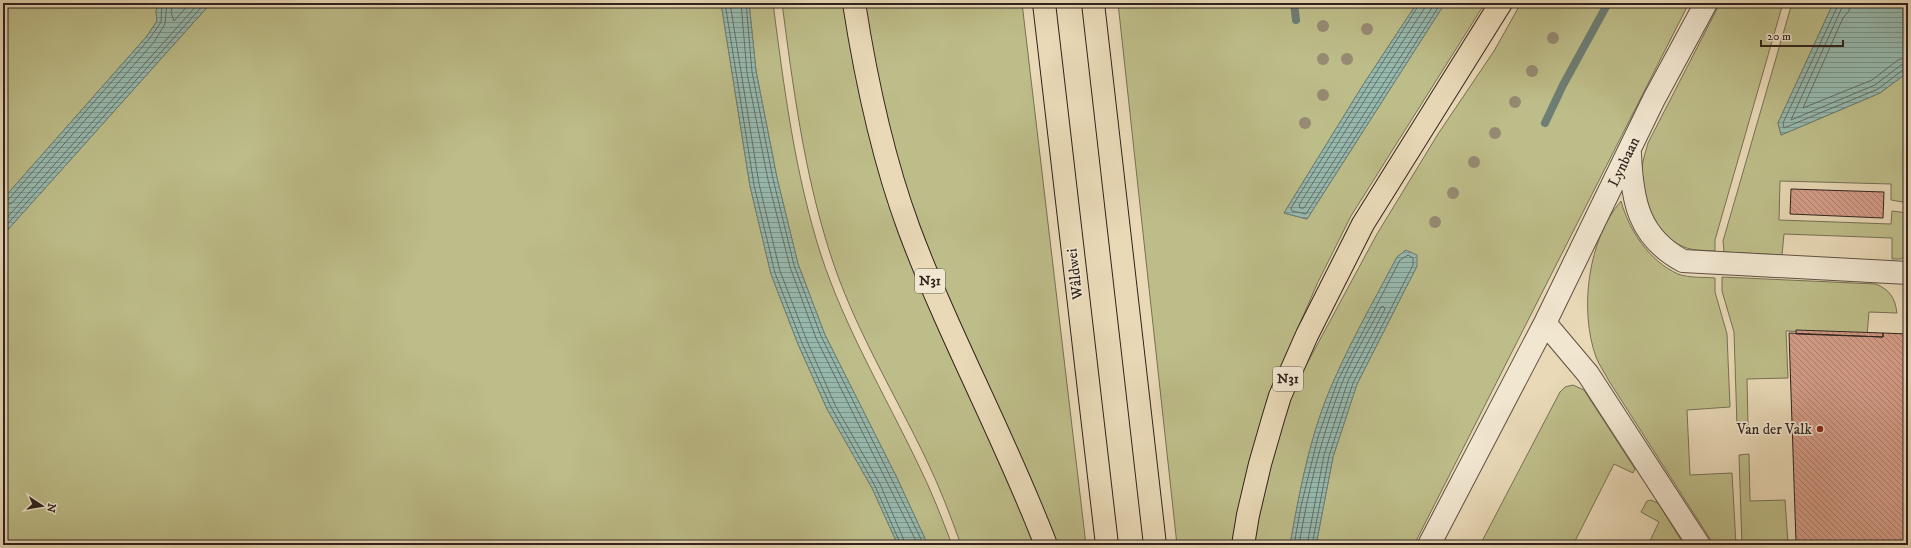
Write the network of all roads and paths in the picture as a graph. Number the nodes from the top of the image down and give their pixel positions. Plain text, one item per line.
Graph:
1 (854, 3) edge
2 (1044, 3) edge
3 (1093, 3) edge
4 (1501, 3) edge
5 (1706, 3) edge
6 (1630, 150) junction
7 (1908, 273) edge
8 (1545, 323) junction
9 (1046, 545) edge
10 (1107, 545) edge
11 (1156, 545) edge
12 (1243, 545) edge
13 (1429, 545) edge
14 (1699, 545) edge

1 - 9 highway, N31
2 - 10 highway, Wâldwei
3 - 11 highway
4 - 12 highway, N31
5 - 6 street, Lynbaan
6 - 7 street
6 - 8 street, Lynbaan
8 - 13 street, Lynbaan
8 - 14 street

